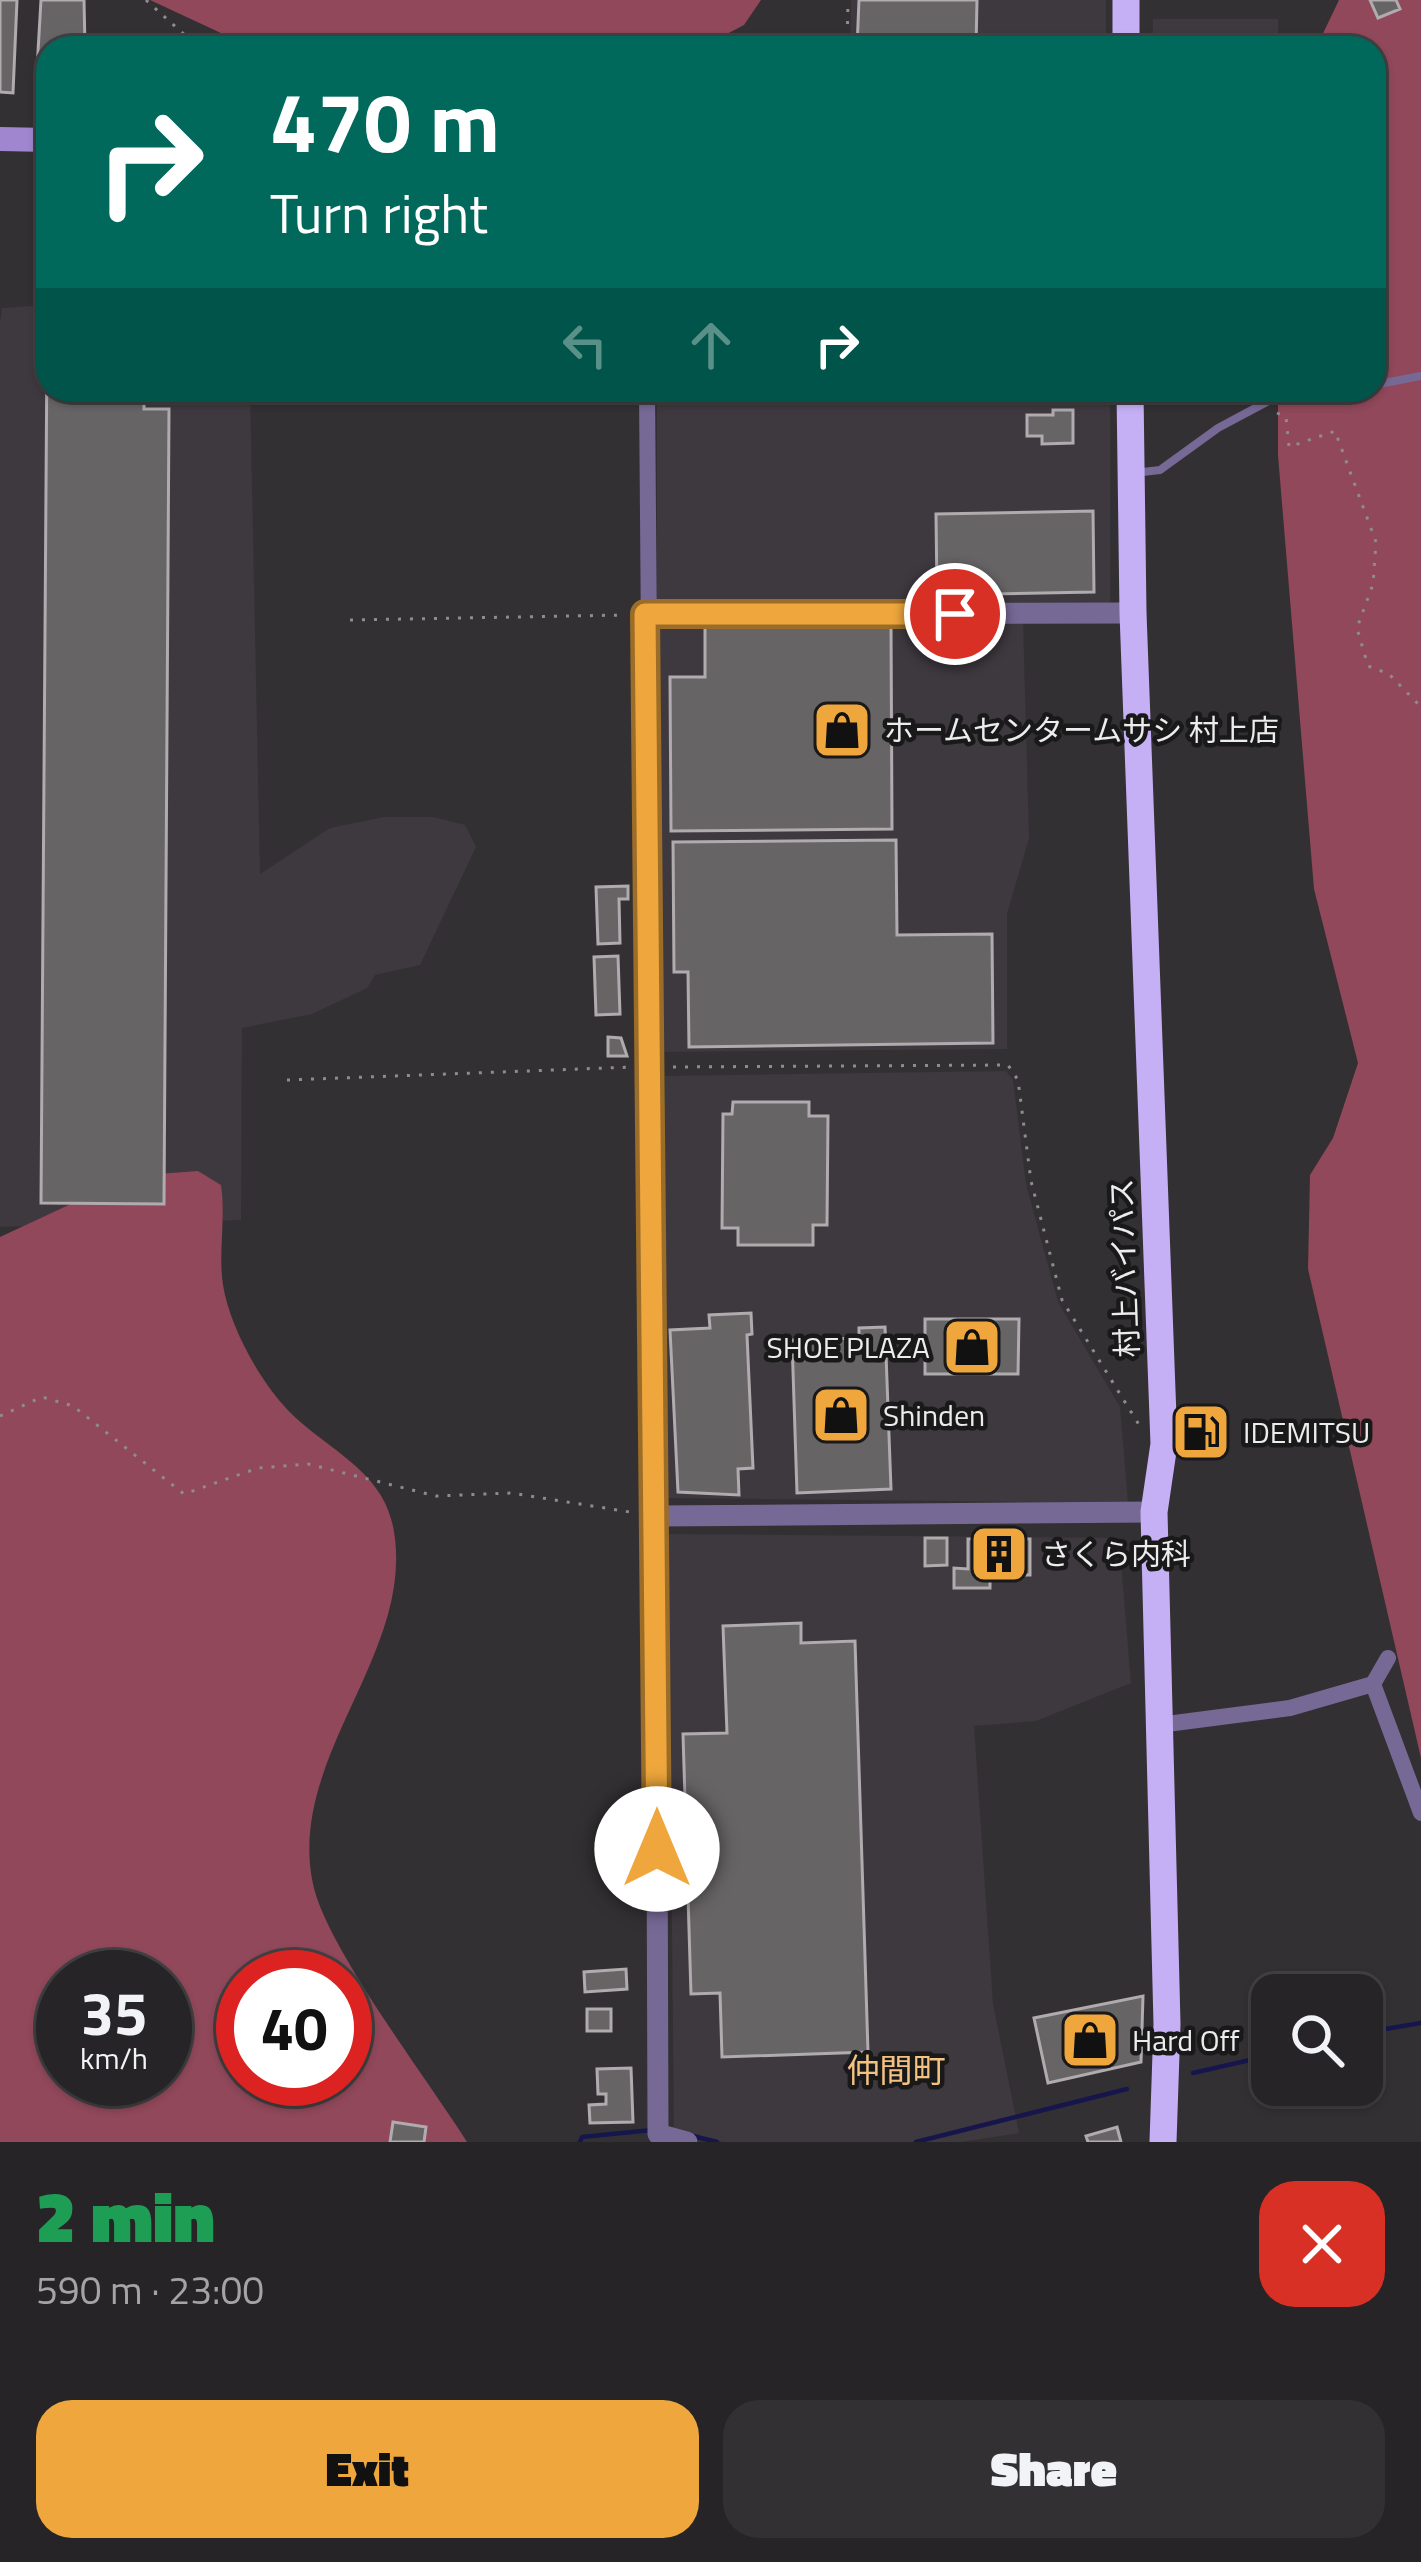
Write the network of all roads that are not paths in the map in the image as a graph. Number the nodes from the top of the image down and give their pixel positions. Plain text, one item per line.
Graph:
1 (1126, 0) edge
2 (1126, 36) edge
3 (0, 139) edge
4 (36, 140) edge
5 (1421, 376) edge
6 (1386, 383) edge
7 (647, 402) edge
8 (1130, 402) edge
9 (1262, 402) edge
10 (1131, 473) junction
11 (1132, 613) junction
12 (645, 614) junction
13 (1154, 1512) junction
14 (656, 1516) junction
15 (1388, 1658) dead end
16 (1373, 1684) junction
17 (1159, 1725) junction
18 (1421, 1813) edge
19 (658, 2138) edge
20 (687, 2142) edge
21 (1163, 2142) edge

1 - 2 highway
3 - 4 main road
5 - 6 lane
7 - 12 street
8 - 10 highway, 村上バイパス
9 - 10 lane
10 - 11 highway, 村上バイパス
11 - 12 street
11 - 13 highway, 村上バイパス
12 - 14 street
13 - 14 street
13 - 17 highway, 村上バイパス
14 - 19 street
15 - 16 street
16 - 17 street
16 - 18 street
17 - 21 highway, 村上バイパス
19 - 20 street

